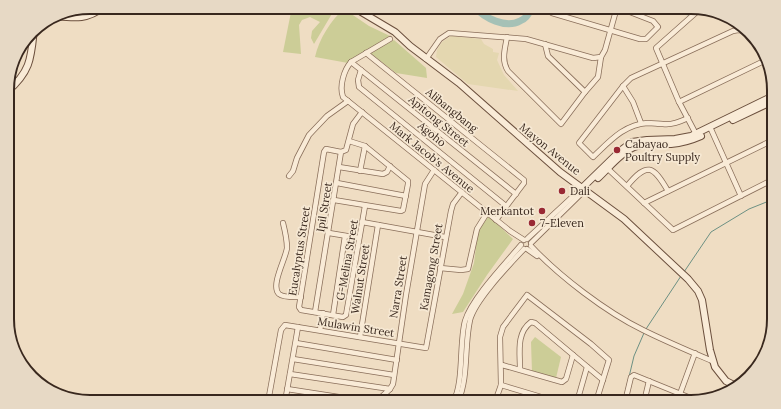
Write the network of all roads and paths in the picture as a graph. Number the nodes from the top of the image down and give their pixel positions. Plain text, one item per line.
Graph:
1 (93, 14) edge
2 (363, 14) edge
3 (555, 14) edge
4 (615, 14) edge
5 (635, 14) edge
6 (694, 14) edge
7 (68, 17) edge
8 (737, 30) edge
9 (610, 31) junction
10 (507, 37) junction
11 (390, 39) dead end
12 (33, 40) edge
13 (545, 44) junction
14 (366, 53) junction
15 (601, 57) junction
16 (426, 59) junction
17 (351, 62) junction
18 (761, 62) edge
19 (662, 64) junction
20 (361, 70) junction
21 (14, 85) edge
22 (623, 86) junction
23 (584, 92) junction
24 (767, 99) edge
25 (348, 101) junction
26 (679, 102) junction
27 (767, 104) edge
28 (362, 112) junction
29 (688, 118) junction
30 (641, 123) junction
31 (710, 129) junction
32 (697, 136) junction
33 (349, 141) junction
34 (767, 143) edge
35 (365, 146) junction
36 (341, 152) junction
37 (726, 163) junction
38 (339, 166) junction
39 (390, 166) junction
40 (606, 168) junction
41 (360, 170) junction
42 (434, 170) junction
43 (289, 176) dead end
44 (337, 183) junction
45 (767, 183) edge
46 (627, 186) junction
47 (584, 189) junction
48 (668, 190) junction
49 (462, 192) junction
50 (516, 194) junction
51 (406, 196) junction
52 (741, 196) junction
53 (334, 200) junction
54 (644, 203) junction
55 (365, 206) junction
56 (506, 206) junction
57 (487, 213) junction
58 (496, 220) junction
59 (362, 222) junction
60 (283, 223) dead end
61 (378, 225) junction
62 (417, 231) junction
63 (329, 233) junction
64 (346, 236) junction
65 (446, 237) junction
66 (359, 238) junction
67 (526, 244) junction
68 (440, 268) junction
69 (301, 297) junction
70 (315, 312) junction
71 (323, 313) junction
72 (333, 315) junction
73 (345, 316) joint
74 (298, 327) junction
75 (320, 330) junction
76 (360, 336) junction
77 (296, 343) junction
78 (399, 343) junction
79 (426, 348) joint
80 (694, 353) junction
81 (573, 354) junction
82 (293, 359) junction
83 (397, 360) junction
84 (712, 361) junction
85 (502, 365) junction
86 (587, 367) junction
87 (520, 369) junction
88 (290, 374) junction
89 (394, 374) junction
90 (603, 380) junction
91 (649, 381) junction
92 (501, 384) junction
93 (730, 384) edge
94 (287, 389) junction
95 (390, 389) junction
96 (680, 394) joint
97 (269, 395) edge
98 (286, 395) edge
99 (326, 395) edge
100 (384, 395) edge
101 (457, 395) edge
102 (498, 395) edge
103 (536, 395) edge
104 (579, 395) edge
105 (598, 395) edge
106 (627, 395) edge
107 (646, 395) edge

1 - 7 main road
2 - 16 main road, Mayon Avenue
3 - 9 street
4 - 9 street
5 - 9 street
6 - 19 street
8 - 19 street
9 - 15 street
10 - 13 street
10 - 16 street
10 - 23 street
11 - 14 street
12 - 21 main road
13 - 15 street
13 - 23 street
14 - 17 street
14 - 50 street, Alibangbang
15 - 23 street
16 - 47 main road, Mayon Avenue
17 - 20 street, Apitong Street
17 - 25 street, Mark Jacob's Avenue
18 - 26 street
19 - 22 street
19 - 26 street
20 - 50 street, Apitong Street
20 - 56 street, Agoho
22 - 30 street
22 - 30 street
24 - 31 main road
25 - 28 street, Mark Jacob's Avenue
25 - 43 street
26 - 29 street
27 - 31 main road
28 - 33 street, Ipil Street
28 - 42 street, Mark Jacob's Avenue
29 - 30 street
29 - 32 street
31 - 32 main road
31 - 37 street
32 - 40 main road
33 - 35 street
33 - 36 street, Ipil Street
34 - 37 street
35 - 39 street
35 - 41 street
36 - 38 street, Ipil Street
36 - 69 street, Eucalyptus Street
37 - 48 street
37 - 52 street
38 - 41 street
38 - 44 street, Ipil Street
39 - 41 street
39 - 51 street
40 - 46 street
40 - 47 main road
42 - 49 street, Mark Jacob's Avenue
42 - 62 street, Narra Street
44 - 51 street
44 - 53 street, Ipil Street
45 - 52 street
46 - 48 street
46 - 54 street
47 - 67 street
47 - 84 main road, Mayon Avenue
48 - 54 street
49 - 57 street, Mark Jacob's Avenue
49 - 65 street, Kamagong Street
50 - 56 street
51 - 55 street
52 - 54 street
53 - 55 street
53 - 63 street, Ipil Street
55 - 59 street, G-Melina Street
56 - 58 street
57 - 58 street, Mark Jacob's Avenue
57 - 68 street
58 - 67 street, Mark Jacob's Avenue
59 - 61 street
59 - 66 street, G-Melina Street
60 - 69 street
61 - 62 street
61 - 76 street, Walnut Street
62 - 65 street
62 - 78 street, Narra Street
63 - 64 street
63 - 70 street, Ipil Street
64 - 66 street
64 - 72 street
65 - 68 street, Kamagong Street
66 - 73 street, G-Melina Street
67 - 80 street, Mark Jacob's Avenue
67 - 101 street
68 - 79 street, Kamagong Street
69 - 70 street, Eucalyptus Street
70 - 71 street, Eucalyptus Street
71 - 72 street, Eucalyptus Street
71 - 75 street
72 - 73 street, Eucalyptus Street
74 - 75 street, Mulawin Street
74 - 77 street
74 - 97 street, Mulawin Street
75 - 76 street, Mulawin Street
76 - 78 street, Mulawin Street
77 - 82 street
77 - 83 street
78 - 79 street, Mulawin Street
78 - 83 street, Narra Street
80 - 84 street, Mark Jacob's Avenue
80 - 96 street
81 - 86 street
81 - 87 street
81 - 87 street
82 - 88 street
82 - 89 street
83 - 89 street, Narra Street
84 - 93 main road, Mayon Avenue
85 - 87 street
85 - 90 street
85 - 92 street
86 - 90 street
86 - 104 street
88 - 94 street
88 - 95 street
89 - 95 street, Narra Street
90 - 105 street
91 - 96 street
91 - 106 street
91 - 107 street
92 - 102 street
92 - 103 street
94 - 98 street
94 - 99 street
95 - 100 street

